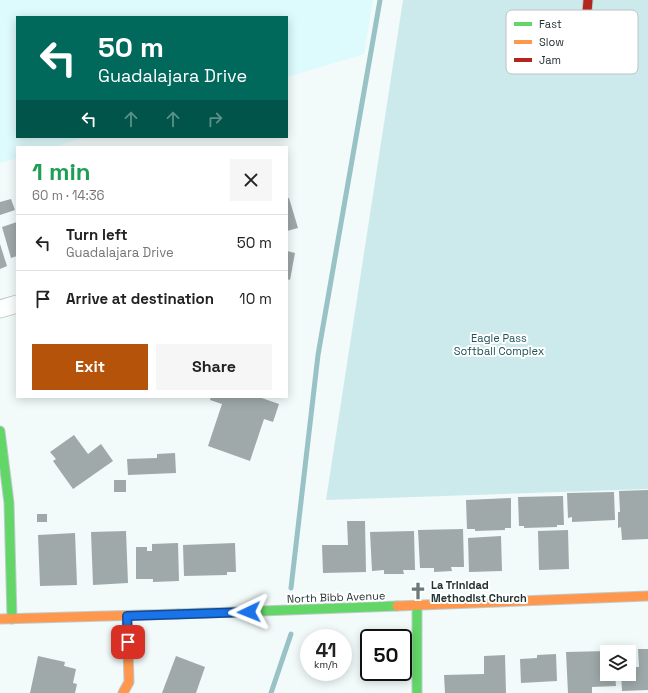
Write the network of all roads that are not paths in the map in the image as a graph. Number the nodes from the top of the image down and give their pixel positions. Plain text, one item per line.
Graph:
1 (588, 0) edge
2 (587, 10) edge
3 (16, 304) edge
4 (0, 309) edge
5 (0, 431) edge
6 (648, 596) edge
7 (417, 606) junction
8 (127, 616) junction
9 (0, 619) edge
10 (12, 619) junction
11 (123, 693) edge
12 (417, 693) edge

1 - 2 main road
3 - 4 street
5 - 10 main road
6 - 7 main road, North Bibb Avenue
7 - 8 main road, North Bibb Avenue
7 - 12 main road
8 - 10 main road, North Bibb Avenue
8 - 11 main road
9 - 10 main road, North Bibb Avenue

